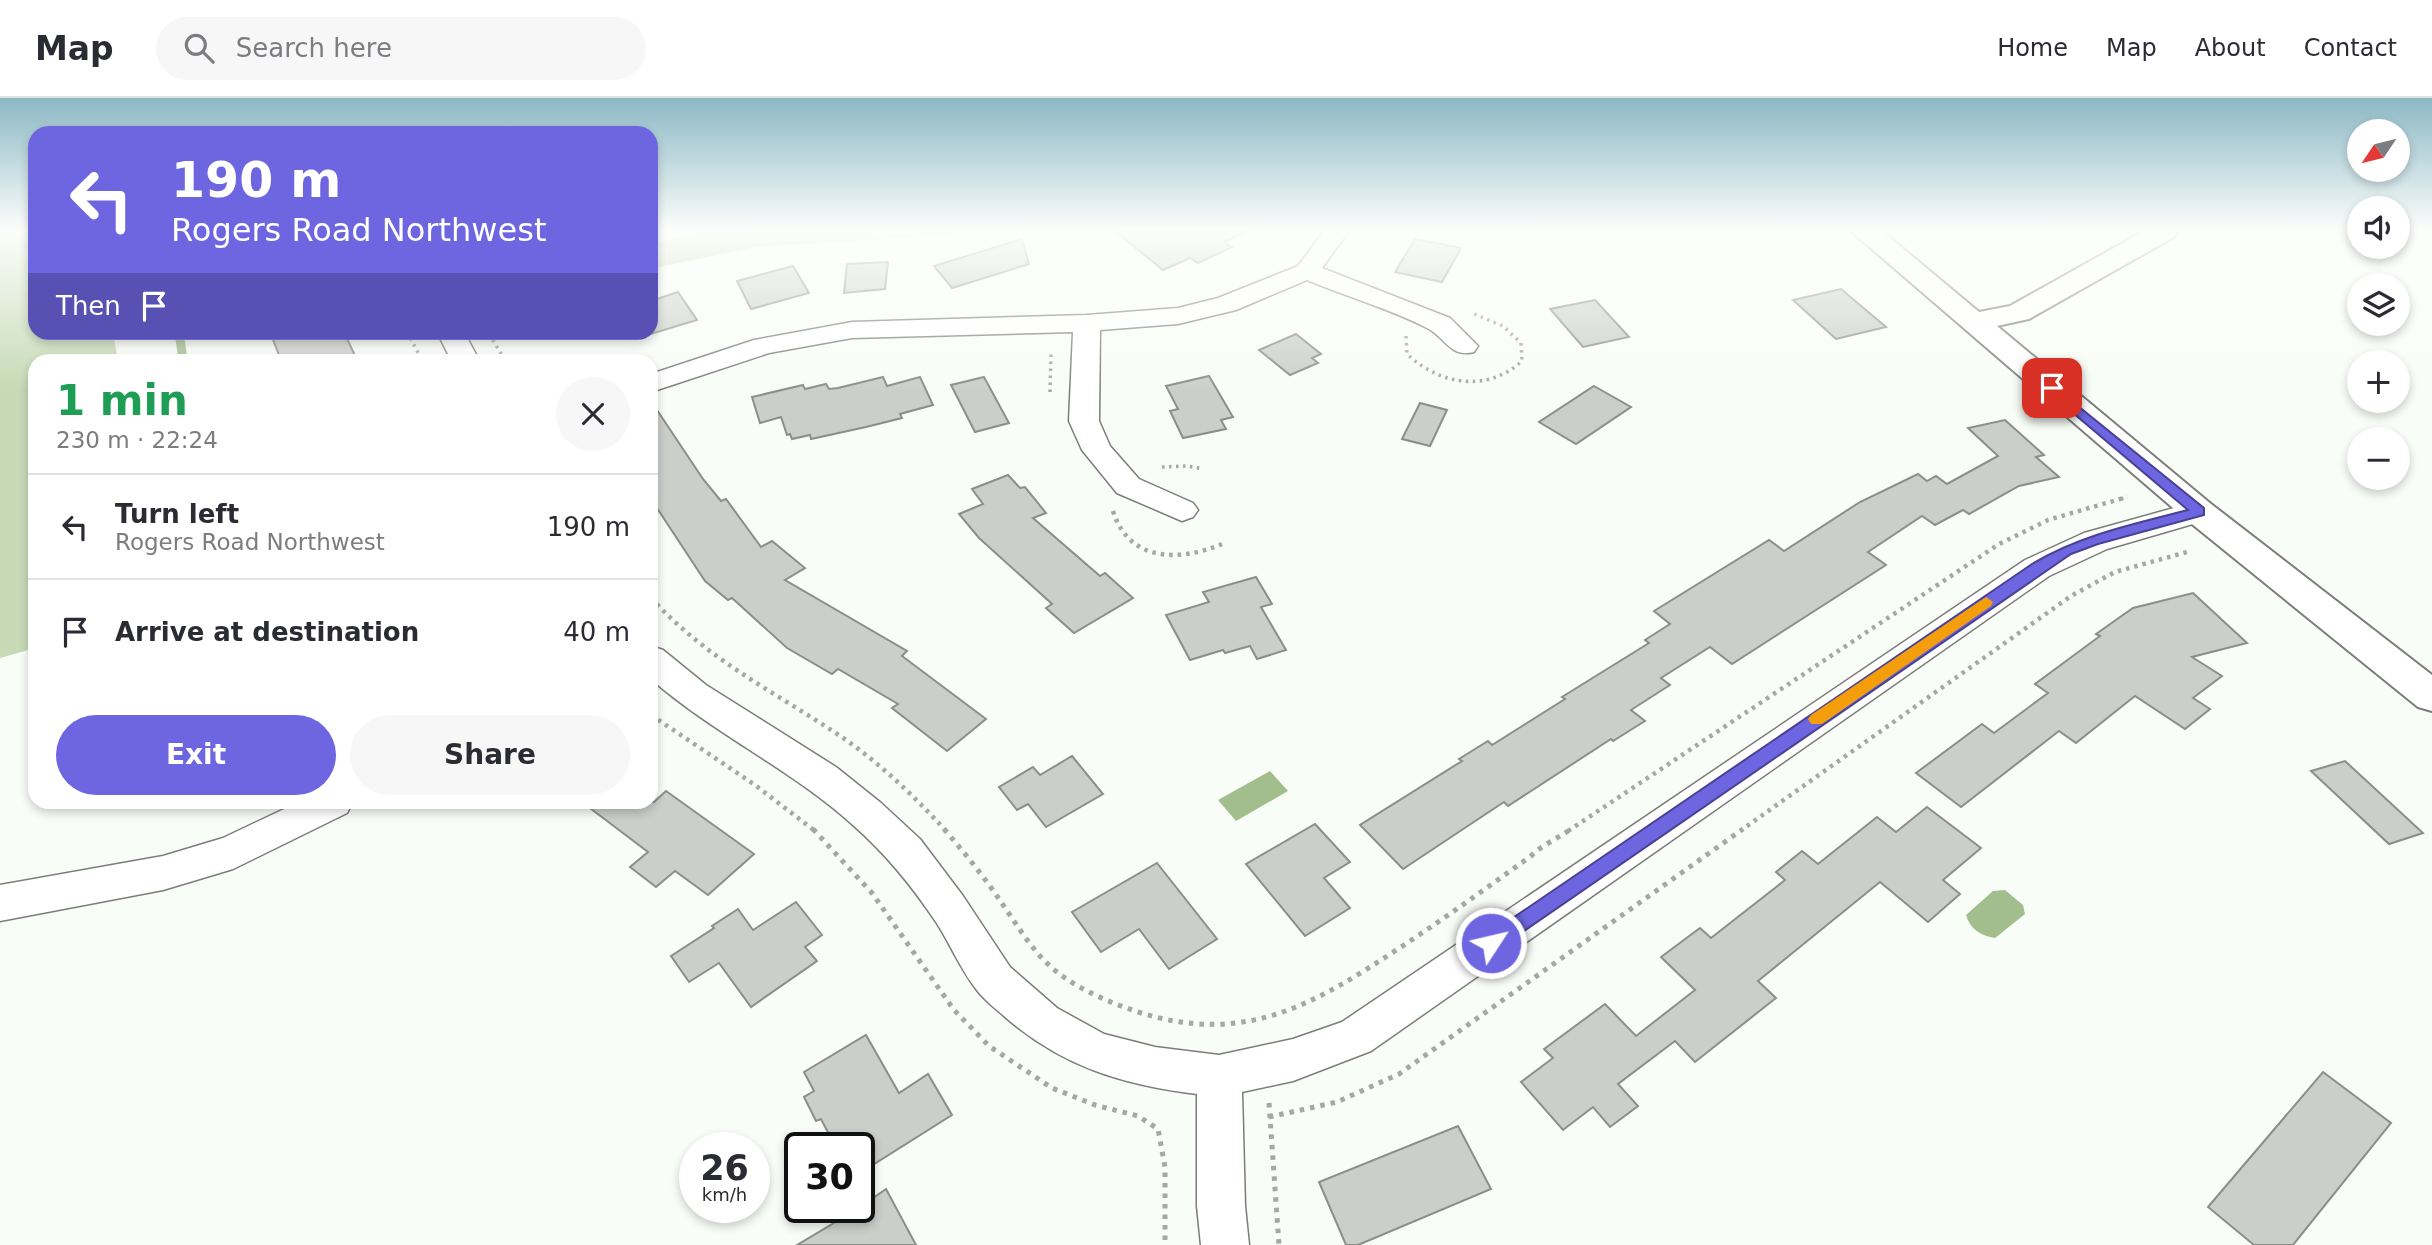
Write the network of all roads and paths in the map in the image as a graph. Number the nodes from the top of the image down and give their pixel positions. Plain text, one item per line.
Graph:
1 (1278, 285) edge
2 (1341, 285) edge
3 (1928, 285) edge
4 (2069, 285) edge
5 (1469, 312) dead end
6 (1972, 322) junction
7 (1087, 323) junction
8 (1404, 331) dead end
9 (1464, 346) dead end
10 (658, 381) edge
11 (1155, 464) dead end
12 (1203, 469) dead end
13 (2127, 497) dead end
14 (1182, 510) dead end
15 (2199, 512) junction
16 (2187, 551) dead end
17 (658, 606) edge
18 (658, 665) edge
19 (2432, 696) edge
20 (320, 809) edge
21 (0, 903) edge
22 (1219, 1076) junction
23 (1269, 1100) dead end
24 (1269, 1117) junction
25 (1225, 1245) edge
26 (1279, 1245) edge

1 - 7 street
2 - 9 street
3 - 6 street
4 - 6 street
5 - 8 path
6 - 15 street
7 - 10 street
7 - 14 street
11 - 12 path
13 - 17 path
15 - 19 street
15 - 22 street
16 - 24 path
18 - 22 street
20 - 21 street
22 - 25 street
23 - 24 path
24 - 26 path

